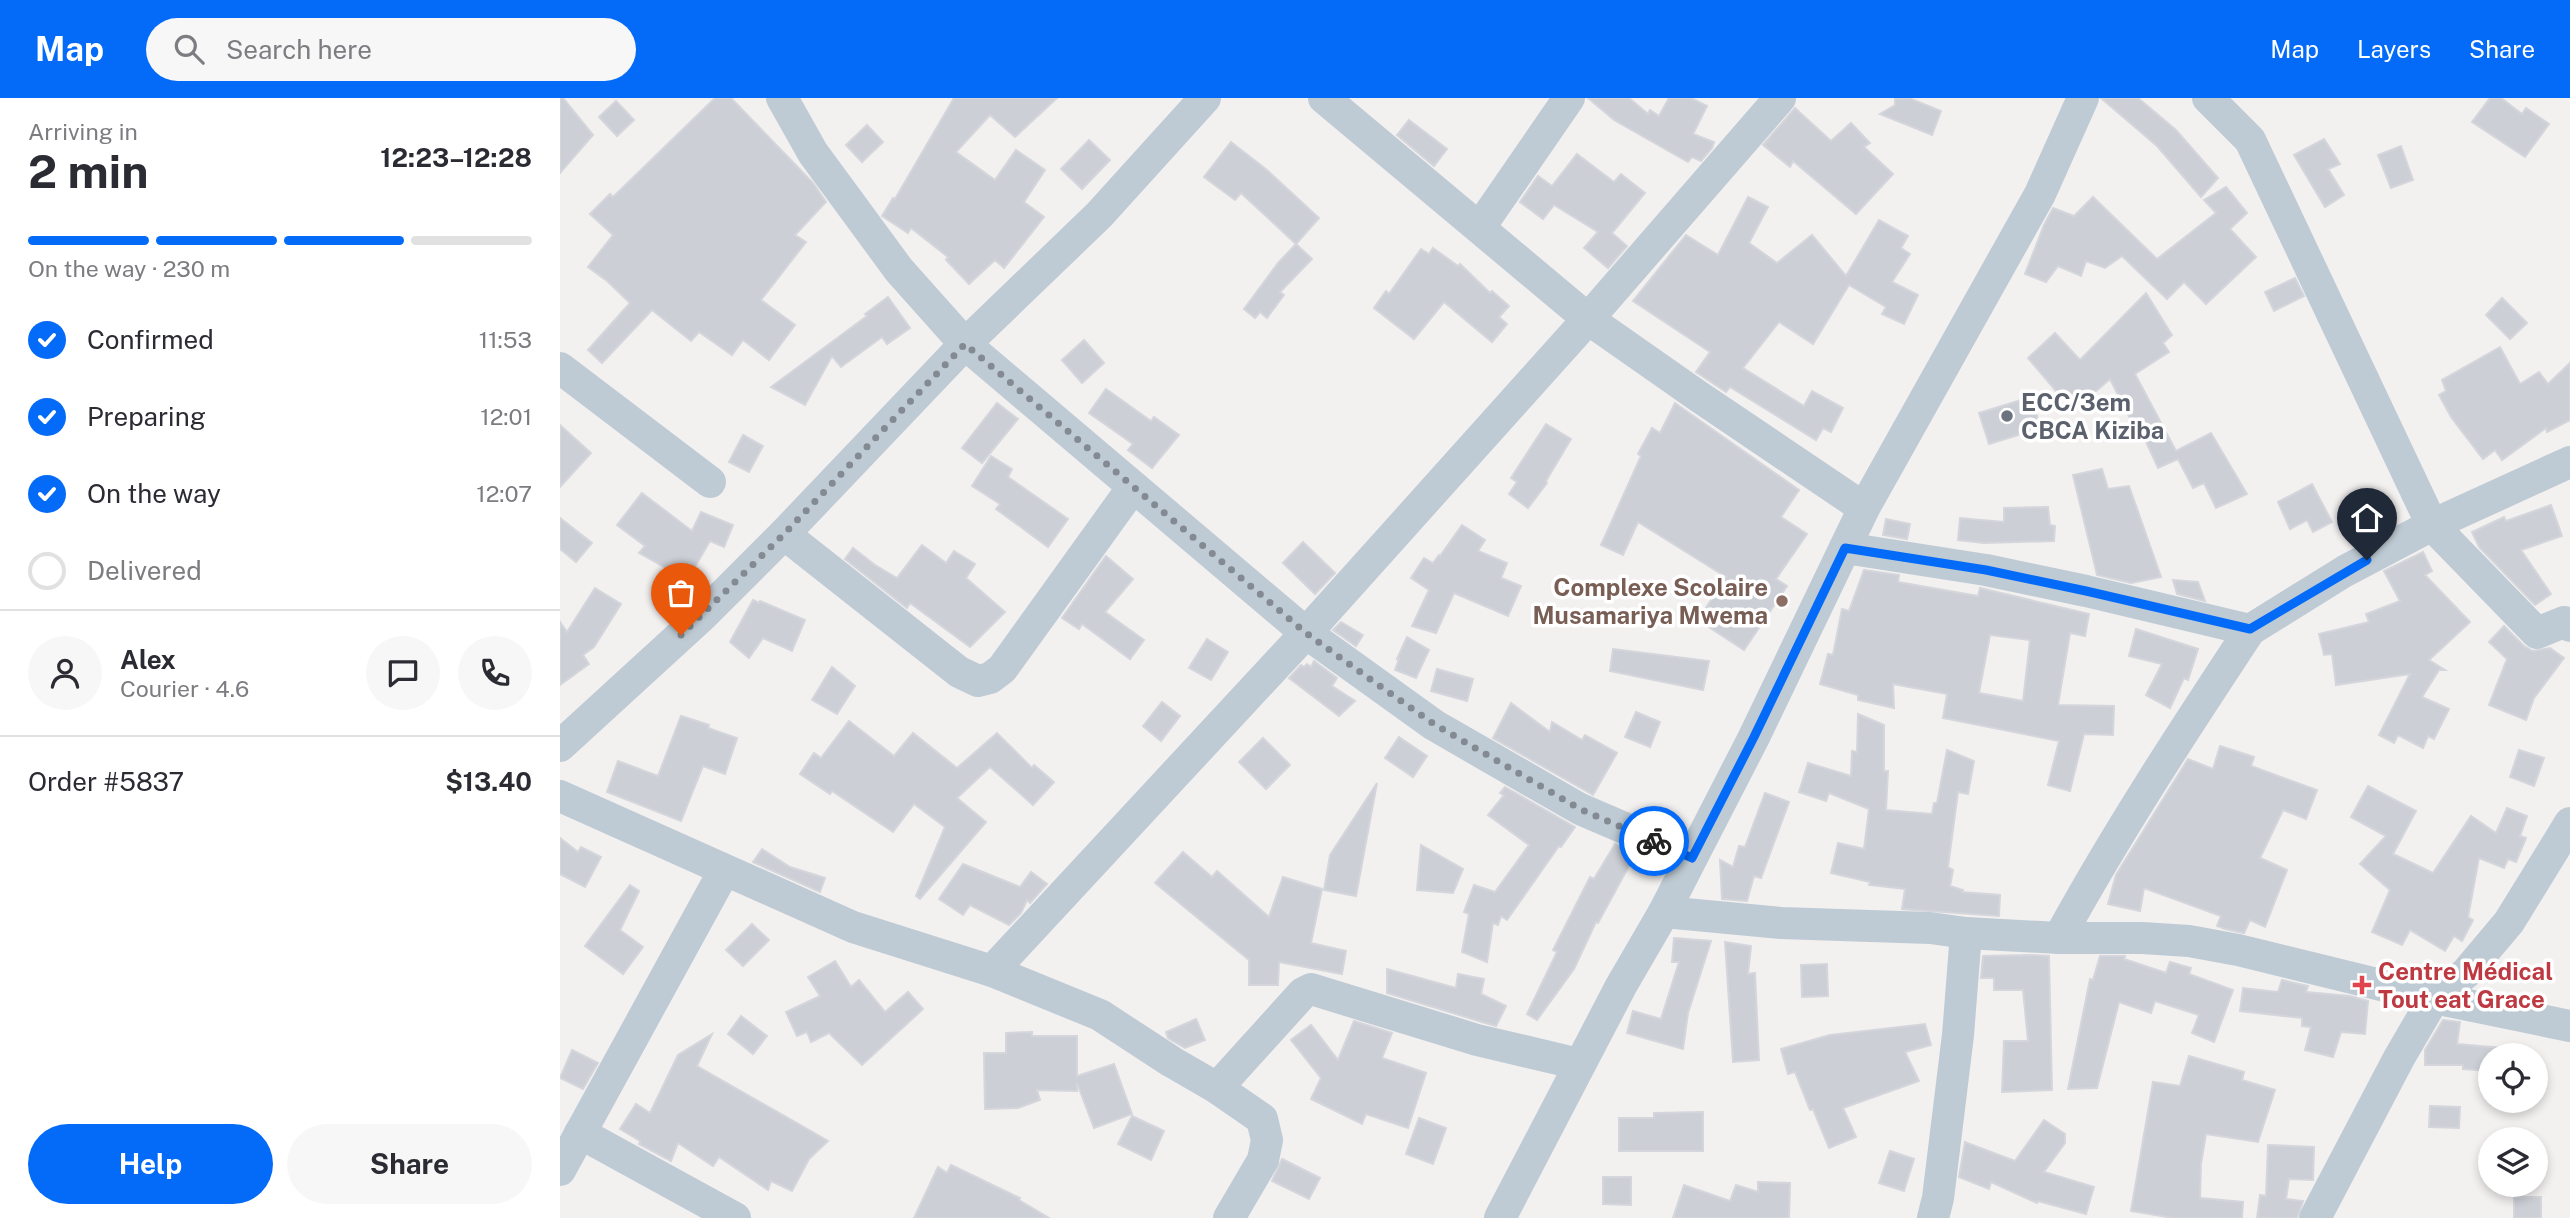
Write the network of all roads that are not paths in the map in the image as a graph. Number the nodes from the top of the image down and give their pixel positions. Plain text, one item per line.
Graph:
1 (782, 98) edge
2 (1205, 98) edge
3 (1324, 98) edge
4 (1569, 98) edge
5 (1780, 98) edge
6 (2083, 98) edge
7 (2208, 98) edge
8 (1480, 227) junction
9 (1588, 319) junction
10 (965, 344) junction
11 (560, 368) edge
12 (2570, 462) edge
13 (710, 482) dead end
14 (1133, 487) junction
15 (1864, 508) junction
16 (2432, 525) junction
17 (784, 534) junction
18 (1845, 548) junction
19 (2570, 626) edge
20 (2250, 629) junction
21 (1306, 633) junction
22 (560, 746) edge
23 (560, 796) edge
24 (2570, 823) edge
25 (1692, 858) junction
26 (723, 871) junction
27 (1664, 912) junction
28 (1966, 933) junction
29 (2059, 938) junction
30 (992, 971) junction
31 (2434, 999) junction
32 (2570, 1026) edge
33 (1579, 1064) junction
34 (1217, 1088) junction
35 (580, 1133) junction
36 (560, 1170) edge
37 (735, 1218) edge
38 (1229, 1218) edge
39 (1500, 1218) edge
40 (1933, 1218) edge
41 (2315, 1218) edge

1 - 10 street
2 - 10 street
3 - 8 street
4 - 8 street
5 - 9 street
6 - 15 street
7 - 16 street
8 - 9 street
9 - 15 street
9 - 21 street
10 - 14 street
10 - 17 street
11 - 13 street
12 - 16 street
14 - 17 street
14 - 21 street
15 - 18 street
16 - 19 street
16 - 20 street
17 - 22 street
18 - 20 street
18 - 25 street
20 - 29 street
21 - 25 street
21 - 30 street
23 - 26 street
24 - 31 street
25 - 27 street
26 - 30 street
26 - 35 street
27 - 28 street
27 - 33 street
28 - 29 street
28 - 40 street
29 - 31 street
30 - 34 street
31 - 32 street
31 - 41 street
33 - 34 street
33 - 39 street
34 - 38 street
35 - 36 street
35 - 37 street

